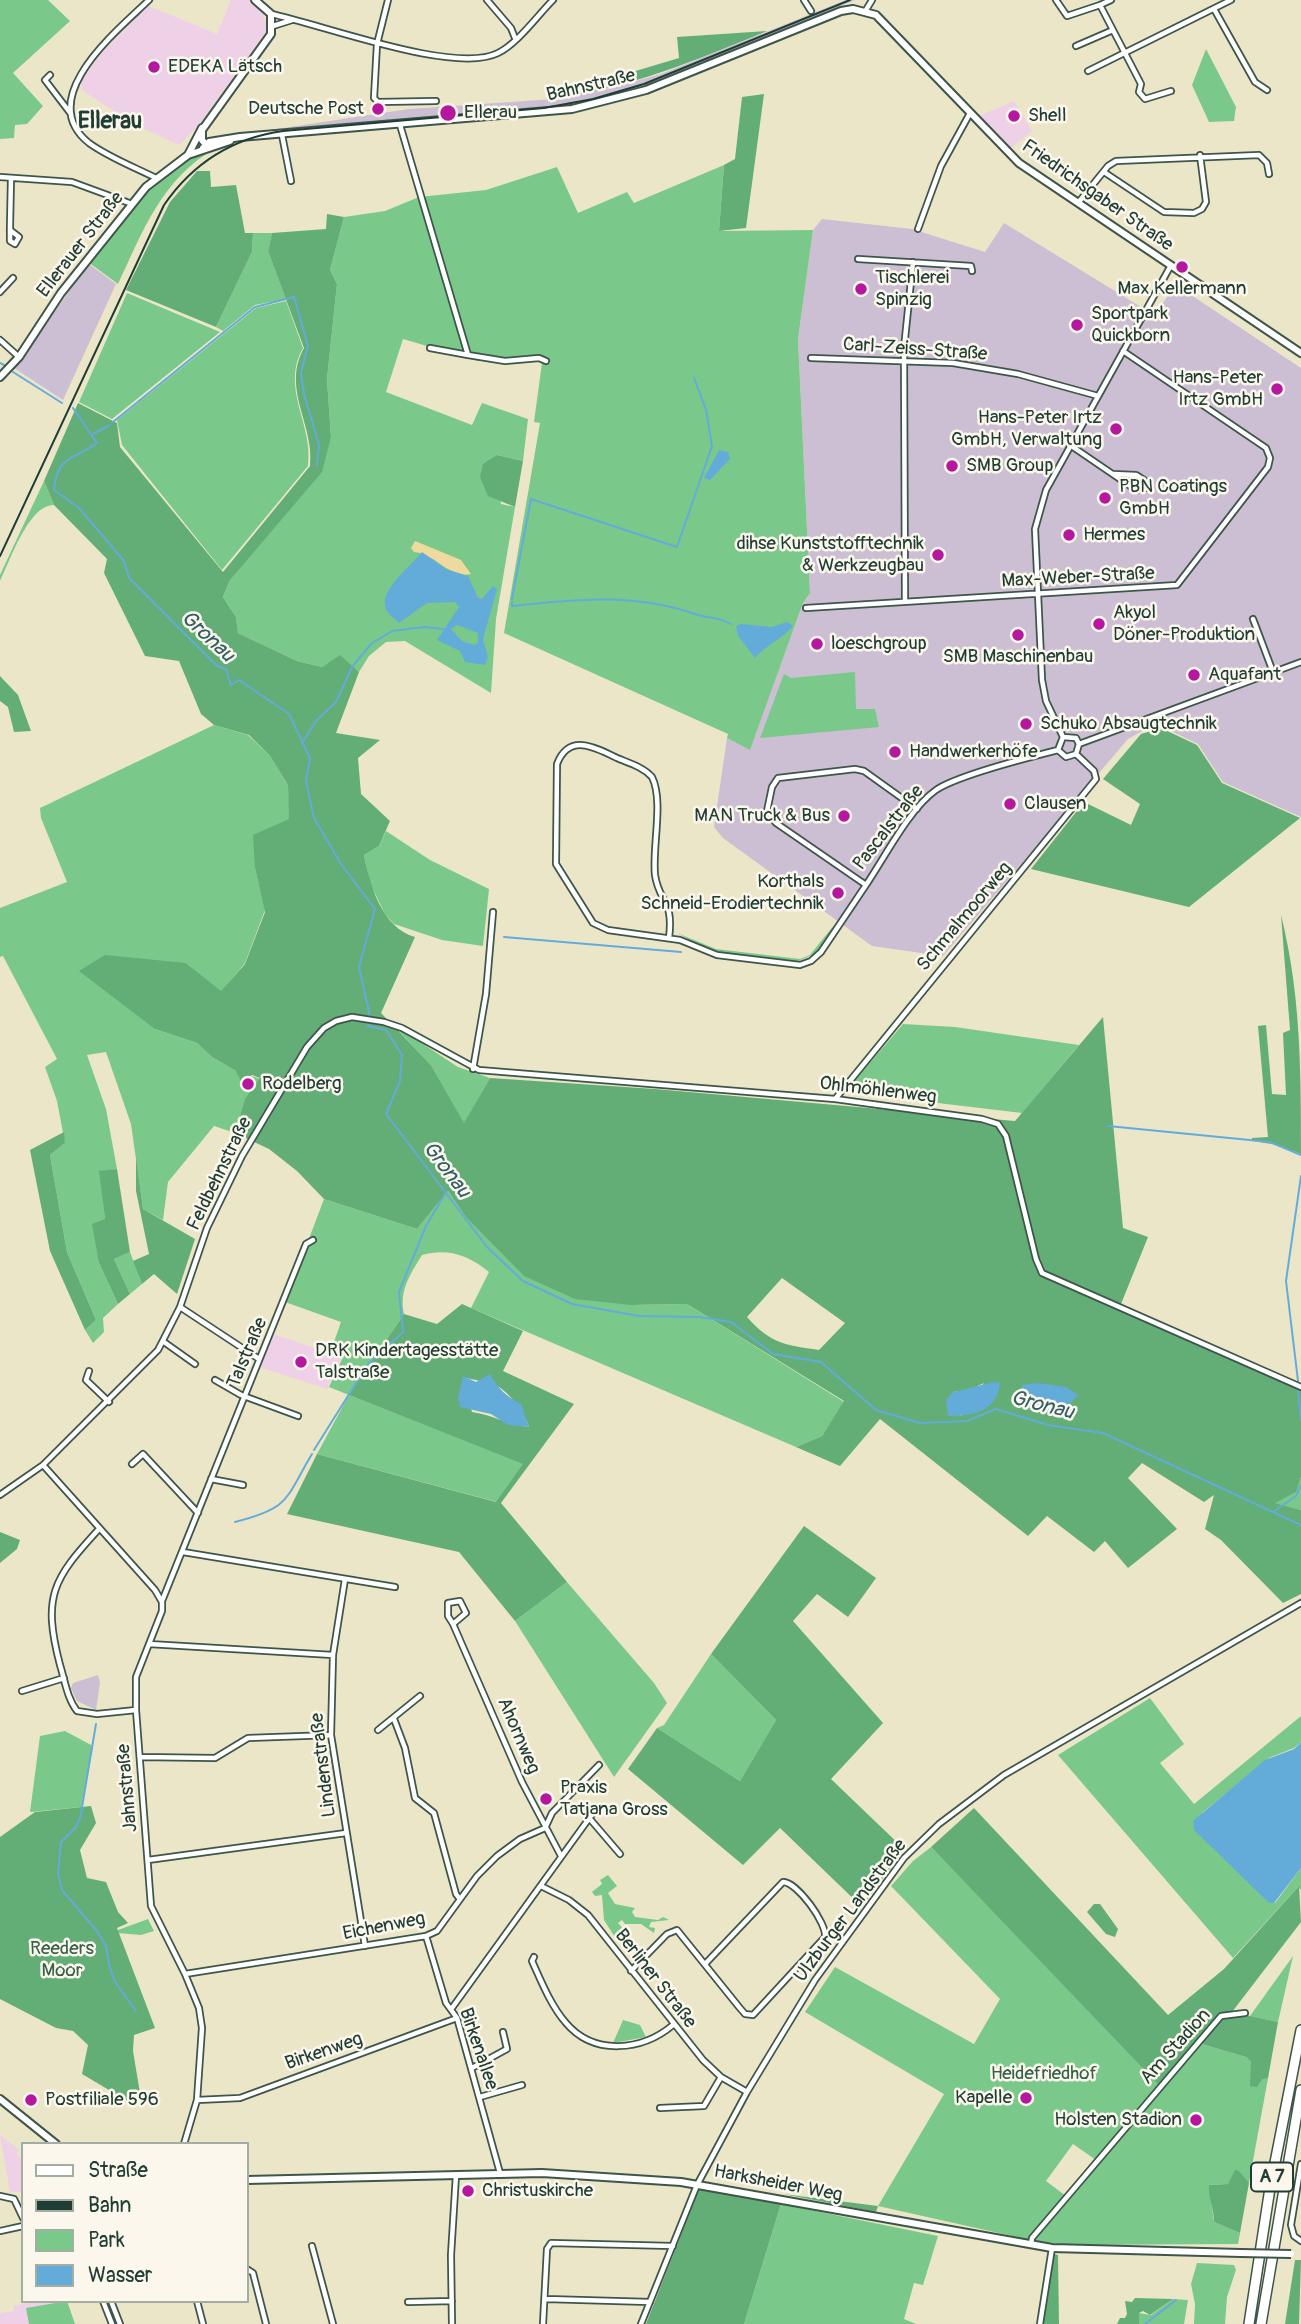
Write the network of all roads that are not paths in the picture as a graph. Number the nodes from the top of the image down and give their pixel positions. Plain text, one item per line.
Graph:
1 (149, 0) edge
2 (256, 0) edge
3 (387, 0) edge
4 (487, 0) edge
5 (553, 0) edge
6 (804, 0) edge
7 (872, 0) edge
8 (1056, 0) edge
9 (1111, 0) edge
10 (1231, 0) edge
11 (1100, 5) junction
12 (1214, 9) junction
13 (866, 10) junction
14 (811, 11) dead end
15 (271, 15) junction
16 (296, 19) junction
17 (273, 26) junction
18 (1113, 30) junction
19 (515, 38) junction
20 (377, 44) junction
21 (1076, 46) dead end
22 (1126, 55) junction
23 (1088, 71) dead end
24 (50, 75) dead end
25 (1267, 90) dead end
26 (1171, 91) dead end
27 (436, 101) dead end
28 (72, 115) junction
29 (969, 115) junction
30 (208, 121) junction
31 (400, 125) junction
32 (282, 135) junction
33 (206, 146) junction
34 (188, 155) junction
35 (1199, 155) junction
36 (1104, 172) junction
37 (1269, 174) dead end
38 (0, 177) edge
39 (156, 177) junction
40 (11, 178) junction
41 (291, 181) dead end
42 (132, 204) junction
43 (1077, 205) junction
44 (918, 229) dead end
45 (10, 230) dead end
46 (859, 259) dead end
47 (913, 262) junction
48 (1170, 267) junction
49 (972, 271) dead end
50 (13, 278) dead end
51 (0, 292) edge
52 (0, 340) edge
53 (430, 348) dead end
54 (1123, 351) junction
55 (1301, 354) edge
56 (468, 355) junction
57 (19, 357) junction
58 (811, 358) dead end
59 (545, 360) dead end
60 (906, 361) junction
61 (0, 377) edge
62 (1098, 396) junction
63 (1070, 445) junction
64 (1113, 474) junction
65 (1038, 594) junction
66 (905, 601) junction
67 (806, 608) dead end
68 (1253, 619) dead end
69 (1301, 662) edge
70 (1273, 672) junction
71 (1063, 737) junction
72 (1079, 744) junction
73 (1058, 750) junction
74 (1076, 754) junction
75 (917, 809) junction
76 (864, 883) junction
77 (493, 912) dead end
78 (669, 938) junction
79 (474, 1069) junction
80 (835, 1099) junction
81 (313, 1240) dead end
82 (180, 1307) junction
83 (164, 1342) junction
84 (260, 1359) junction
85 (195, 1364) dead end
86 (89, 1371) dead end
87 (215, 1380) dead end
88 (1301, 1387) edge
89 (245, 1396) junction
90 (109, 1402) junction
91 (298, 1416) dead end
92 (132, 1464) dead end
93 (43, 1465) junction
94 (211, 1479) junction
95 (243, 1485) dead end
96 (0, 1495) edge
97 (198, 1513) junction
98 (99, 1530) junction
99 (183, 1552) junction
100 (345, 1579) junction
101 (395, 1587) dead end
102 (162, 1602) junction
103 (1301, 1603) edge
104 (453, 1625) junction
105 (149, 1644) junction
106 (333, 1656) junction
107 (64, 1678) junction
108 (22, 1691) dead end
109 (420, 1696) dead end
110 (136, 1710) junction
111 (394, 1719) junction
112 (378, 1730) dead end
113 (331, 1735) junction
114 (140, 1757) junction
115 (599, 1765) dead end
116 (545, 1828) junction
117 (346, 1833) junction
118 (620, 1854) dead end
119 (561, 1856) junction
120 (148, 1860) junction
121 (541, 1886) junction
122 (459, 1898) junction
123 (426, 1936) junction
124 (365, 1946) junction
125 (534, 1957) dead end
126 (706, 1963) junction
127 (631, 1970) junction
128 (185, 1974) junction
129 (452, 2008) junction
130 (1245, 2013) dead end
131 (457, 2018) junction
132 (673, 2025) junction
133 (1301, 2030) edge
134 (503, 2032) dead end
135 (472, 2068) junction
136 (722, 2077) junction
137 (522, 2085) dead end
138 (1301, 2090) edge
139 (747, 2092) junction
140 (481, 2097) junction
141 (0, 2099) edge
142 (197, 2100) junction
143 (660, 2108) dead end
144 (54, 2142) edge
145 (185, 2142) edge
146 (1301, 2164) edge
147 (500, 2173) junction
148 (456, 2175) junction
149 (248, 2180) edge
150 (697, 2185) junction
151 (0, 2196) edge
152 (21, 2214) edge
153 (21, 2226) edge
154 (0, 2231) edge
155 (1301, 2241) edge
156 (1031, 2245) junction
157 (312, 2246) dead end
158 (673, 2246) junction
159 (1052, 2248) junction
160 (1301, 2254) edge
161 (248, 2270) edge
162 (545, 2299) junction
163 (452, 2301) junction
164 (408, 2302) dead end
165 (650, 2302) junction
166 (104, 2303) edge
167 (112, 2303) edge
168 (198, 2303) edge
169 (112, 2324) edge
170 (120, 2324) edge
171 (203, 2324) edge
172 (266, 2324) edge
173 (334, 2324) edge
174 (452, 2324) edge
175 (543, 2324) edge
176 (642, 2324) edge
177 (1040, 2324) edge
178 (1249, 2324) edge
179 (1261, 2324) edge

1 - 28 street
2 - 15 main road
3 - 20 street
4 - 19 street
5 - 19 street
6 - 14 street
7 - 13 street
8 - 11 street
9 - 11 street
10 - 12 street
11 - 18 street
12 - 22 street
12 - 25 street
13 - 29 main road, Friedrichsgaber Straße
13 - 31 main road, Bahnstraße
15 - 16 street
15 - 17 main road
16 - 17 street
16 - 20 street
17 - 30 main road
18 - 21 street
18 - 22 street
19 - 20 street
20 - 27 street
22 - 23 street
22 - 26 street
24 - 28 street
28 - 39 street
29 - 43 main road, Friedrichsgaber Straße
29 - 44 street
30 - 33 main road
30 - 34 main road
31 - 32 main road, Bahnstraße
31 - 56 street
32 - 33 main road, Bahnstraße
32 - 41 street
33 - 34 main road, Ellerauer Straße
34 - 39 main road, Ellerauer Straße
35 - 36 street
35 - 36 street
35 - 37 street
36 - 43 street
38 - 40 street
39 - 42 main road, Ellerauer Straße
40 - 42 street
40 - 45 street
42 - 57 main road, Ellerauer Straße
43 - 48 main road, Friedrichsgaber Straße
46 - 47 street
47 - 49 street
47 - 60 street
48 - 54 street
48 - 55 main road, Friedrichsgaber Straße
50 - 51 street
52 - 57 street
53 - 56 street
54 - 62 street
54 - 65 street, Max-Weber-Straße
56 - 59 street
57 - 61 main road, Ellerauer Straße
58 - 60 street, Carl-Zeiss-Straße
60 - 62 street, Carl-Zeiss-Straße
60 - 66 street
62 - 63 street
63 - 64 street
63 - 65 street
64 - 64 street
65 - 66 street, Max-Weber-Straße
65 - 71 street
66 - 67 street, Max-Weber-Straße
68 - 70 street
69 - 70 street
70 - 72 street
71 - 72 street
71 - 73 street
72 - 74 street
73 - 74 street, Pascalstraße
73 - 75 street, Pascalstraße
74 - 80 street, Schmalmoorweg
75 - 76 street, Pascalstraße
75 - 76 street
76 - 78 street, Pascalstraße
77 - 79 street
78 - 78 street
79 - 80 street, Ohlmöhlenweg
79 - 82 street, Feldbehnstraße
80 - 88 street, Ohlmöhlenweg
81 - 84 street, Talstraße
82 - 83 street, Feldbehnstraße
82 - 84 street
83 - 85 street
83 - 90 street, Feldbehnstraße
84 - 89 street, Talstraße
86 - 90 street
87 - 89 street
89 - 91 street
89 - 94 street, Talstraße
90 - 93 street, Feldbehnstraße
92 - 97 street
93 - 96 street, Feldbehnstraße
93 - 98 street
94 - 95 street
94 - 97 street, Talstraße
97 - 99 street, Talstraße
98 - 102 street
98 - 107 street
99 - 100 street
99 - 102 street, Talstraße
100 - 101 street
100 - 106 street, Lindenstraße
102 - 105 street, Jahnstraße
103 - 139 street, Ulzburger Landstraße
104 - 104 street
104 - 116 street, Ahornweg
105 - 106 street
105 - 110 street, Jahnstraße
106 - 113 street, Lindenstraße
107 - 108 street
107 - 110 street
109 - 111 street
110 - 114 street, Jahnstraße
111 - 112 street
111 - 122 street
113 - 114 street
113 - 117 street, Lindenstraße
114 - 120 street, Jahnstraße
115 - 116 street, Eichenweg
116 - 119 street, Ahornweg
116 - 122 street, Eichenweg
117 - 120 street
117 - 124 street, Lindenstraße
118 - 119 street
119 - 121 street
120 - 128 street, Jahnstraße
121 - 127 street, Berliner Straße
121 - 129 street
122 - 123 street, Eichenweg
123 - 124 street, Eichenweg
123 - 129 street, Birkenallee
124 - 128 street, Eichenweg
125 - 132 street
126 - 126 street
126 - 127 street
127 - 132 street, Berliner Straße
128 - 142 street, Jahnstraße
129 - 131 street, Birkenallee
130 - 156 street, Am Stadion
131 - 135 street, Birkenallee
131 - 142 street, Birkenweg
132 - 136 street, Berliner Straße
133 - 178 highway, A 7
134 - 135 street
135 - 140 street, Birkenallee
136 - 139 street, Berliner Straße
136 - 143 street
137 - 140 street
138 - 179 highway, A 7
139 - 150 street, Ulzburger Landstraße
140 - 147 street, Birkenallee
141 - 144 main road
142 - 145 street, Jahnstraße
146 - 155 street
147 - 148 main road, Harksheider Weg
147 - 150 main road, Harksheider Weg
148 - 149 main road, Harksheider Weg
148 - 163 street
150 - 156 main road, Harksheider Weg
150 - 158 street, Ulzburger Landstraße
151 - 152 street
153 - 154 street
156 - 159 main road, Harksheider Weg
157 - 173 street
158 - 162 street
158 - 165 street, Ulzburger Landstraße
159 - 160 main road, Harksheider Weg, bridge
159 - 177 street
161 - 172 street
162 - 165 street
162 - 175 street
163 - 164 street
163 - 174 street
165 - 176 street, Ulzburger Landstraße
166 - 169 street
167 - 170 street
168 - 171 street

